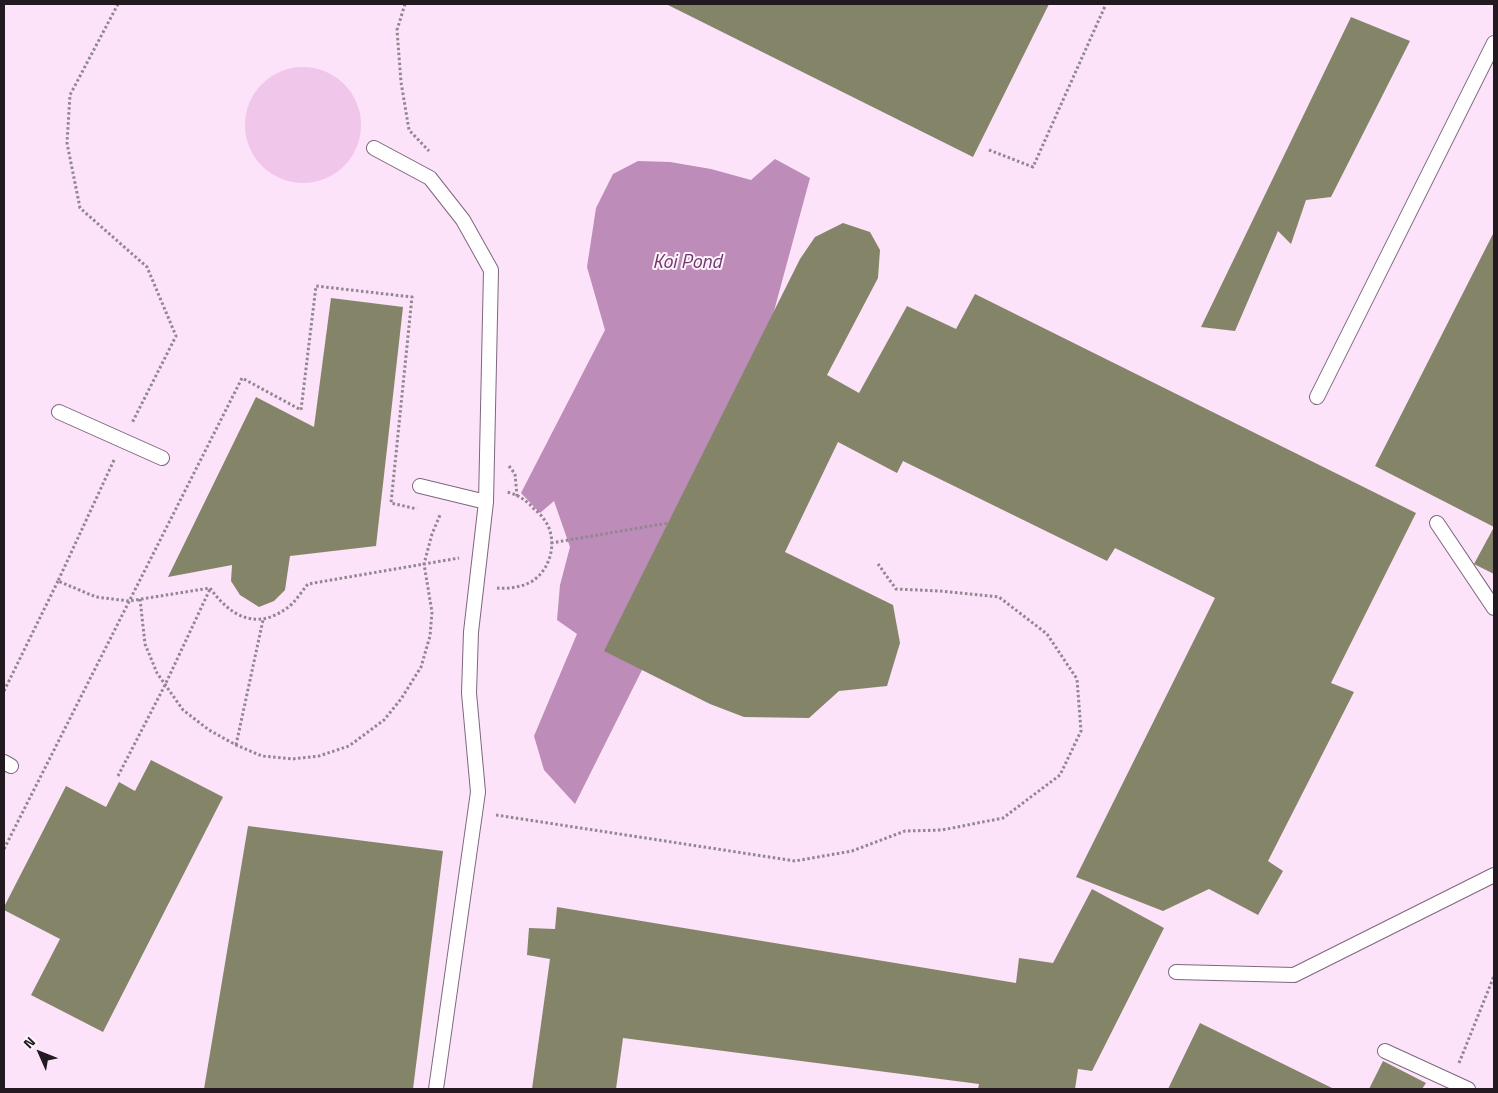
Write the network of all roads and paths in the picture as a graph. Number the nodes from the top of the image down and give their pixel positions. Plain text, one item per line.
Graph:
1 (118, 4) edge
2 (1106, 4) edge
3 (1494, 43) edge
4 (374, 148) dead end
5 (989, 150) dead end
6 (1317, 397) dead end
7 (59, 412) dead end
8 (123, 441) junction
9 (162, 458) dead end
10 (506, 462) dead end
11 (420, 486) dead end
12 (500, 491) dead end
13 (517, 496) junction
14 (486, 502) junction
15 (424, 511) dead end
16 (432, 513) dead end
17 (1437, 523) dead end
18 (668, 524) dead end
19 (552, 542) junction
20 (424, 564) junction
21 (878, 564) dead end
22 (58, 580) junction
23 (476, 581) junction
24 (210, 588) junction
25 (140, 599) junction
26 (129, 601) junction
27 (1494, 608) edge
28 (263, 620) junction
29 (166, 685) junction
30 (4, 691) edge
31 (236, 746) junction
32 (118, 776) dead end
33 (476, 812) junction
34 (4, 849) edge
35 (1494, 875) edge
36 (1176, 972) dead end
37 (1494, 976) edge
38 (1385, 1051) dead end
39 (1452, 1082) junction
40 (436, 1089) edge
41 (1468, 1089) edge

1 - 8 path
2 - 5 path
3 - 6 lane
4 - 14 lane
7 - 8 lane
8 - 9 lane
8 - 22 path
10 - 13 path
11 - 14 lane
12 - 13 path
13 - 19 path
14 - 23 lane
15 - 26 path
16 - 20 path
17 - 27 lane
18 - 19 path
19 - 23 path
20 - 23 path
20 - 28 path
20 - 31 path
21 - 33 path
22 - 26 path
22 - 30 path
23 - 33 lane
24 - 25 path
24 - 28 path
24 - 29 path
25 - 26 path
25 - 29 path
26 - 34 path
28 - 31 path
29 - 31 path
29 - 32 path
33 - 40 lane
35 - 36 lane
37 - 39 path
38 - 39 lane
39 - 41 lane

